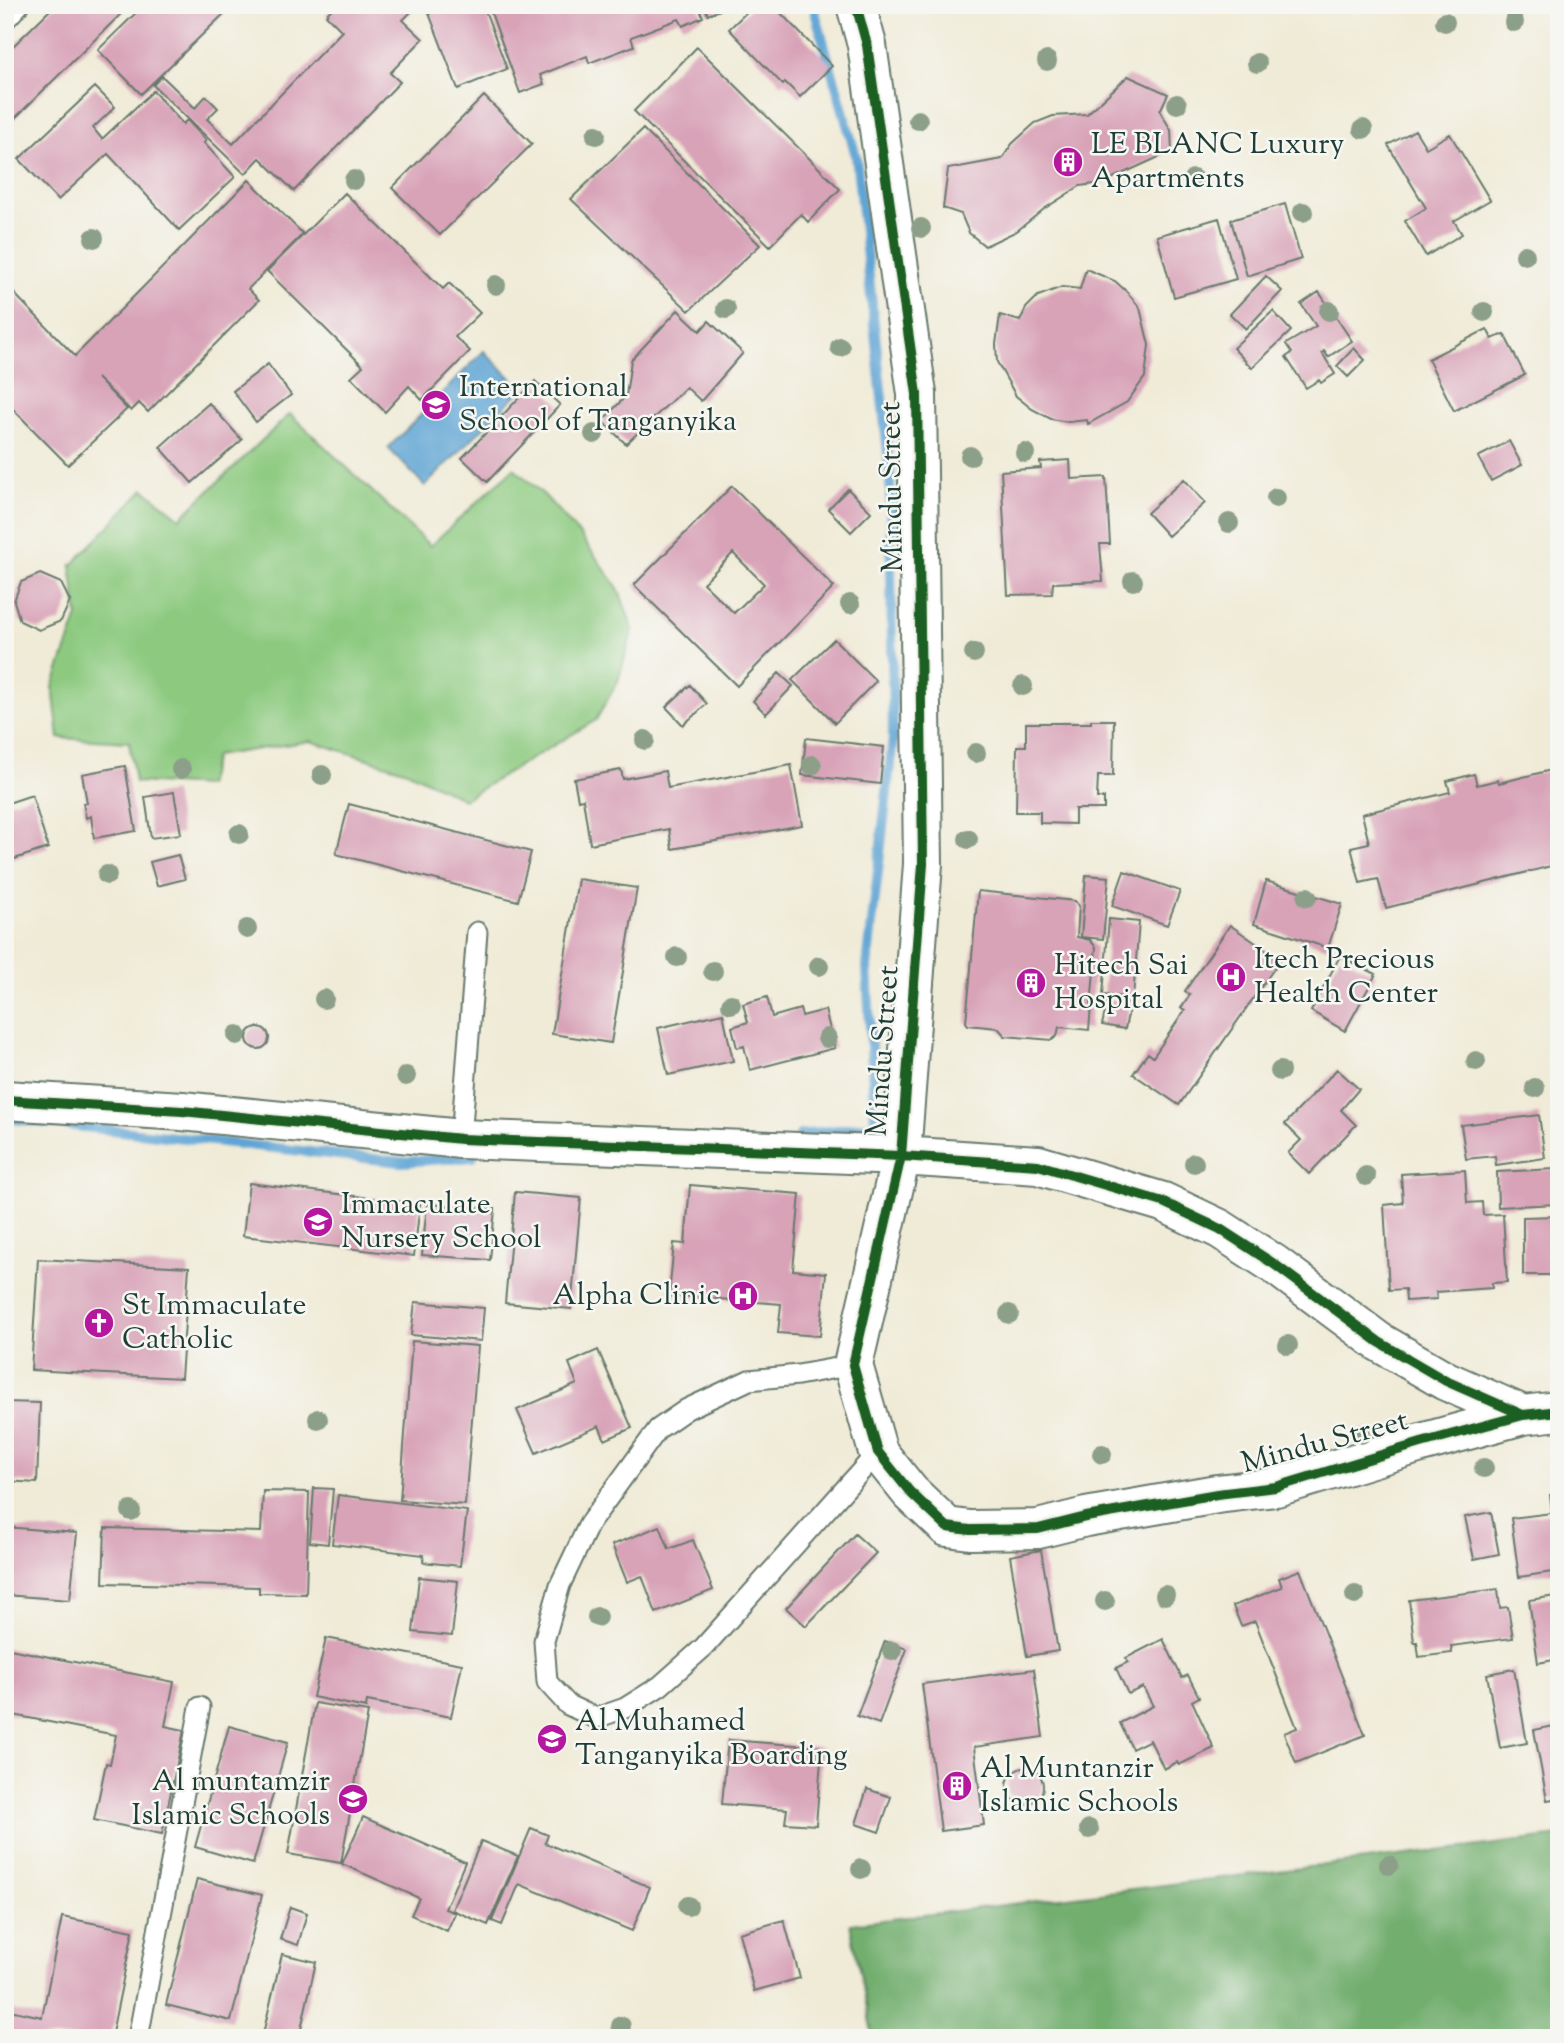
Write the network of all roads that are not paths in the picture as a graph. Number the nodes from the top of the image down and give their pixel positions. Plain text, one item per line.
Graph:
1 (19, 5) edge
2 (856, 5) edge
3 (5, 20) edge
4 (477, 932) dead end
5 (5, 1100) edge
6 (461, 1139) junction
7 (901, 1156) junction
8 (853, 1365) junction
9 (1541, 1413) edge
10 (878, 1452) junction
11 (200, 1707) dead end
12 (138, 2038) edge

1 - 3 lane
2 - 7 street, Mindu Street
4 - 6 lane
5 - 6 street
6 - 7 street
7 - 8 street, Mindu Street
7 - 9 street
8 - 10 street, Mindu Street
8 - 10 lane
9 - 10 street, Mindu Street
11 - 12 lane

